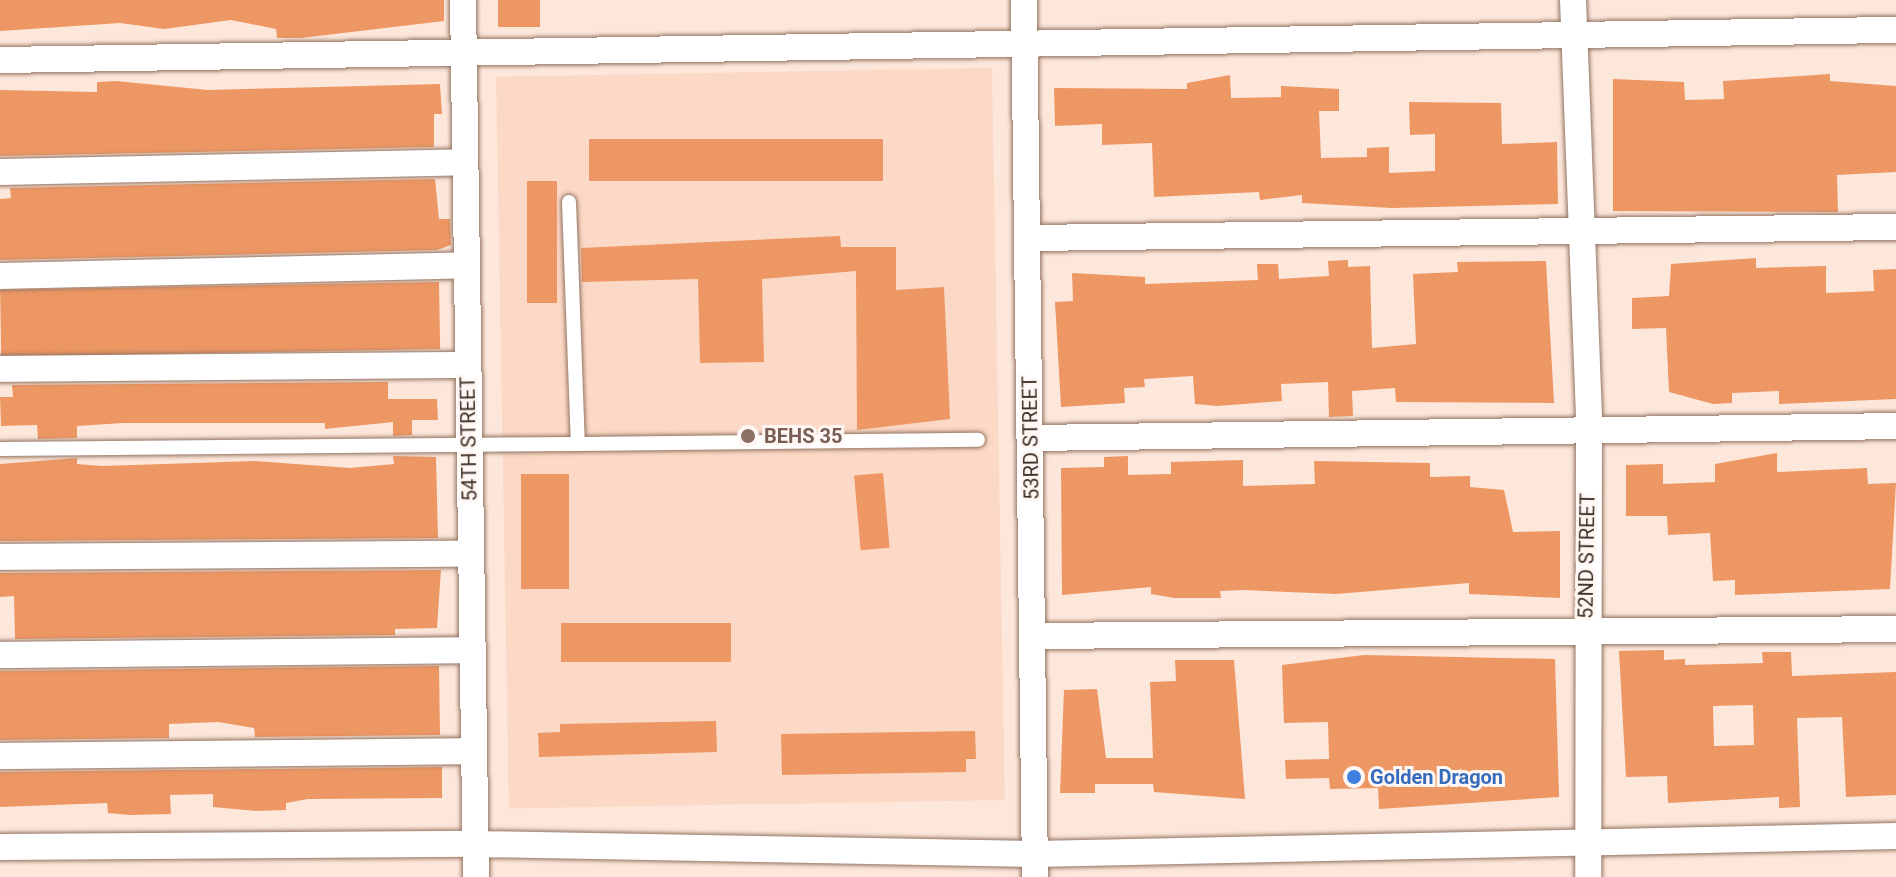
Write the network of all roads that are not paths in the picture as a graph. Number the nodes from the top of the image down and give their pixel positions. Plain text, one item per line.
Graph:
1 (463, 0) edge
2 (1024, 0) edge
3 (1573, 0) edge
4 (1896, 30) edge
5 (1574, 34) junction
6 (1025, 44) junction
7 (464, 53) junction
8 (0, 60) edge
9 (465, 162) junction
10 (0, 172) edge
11 (569, 202) dead end
12 (1896, 227) edge
13 (1583, 236) junction
14 (1029, 238) junction
15 (467, 265) junction
16 (0, 276) edge
17 (468, 365) junction
18 (0, 369) edge
19 (1589, 426) junction
20 (1896, 426) edge
21 (1031, 438) junction
22 (978, 440) dead end
23 (469, 442) junction
24 (578, 444) junction
25 (0, 449) edge
26 (471, 554) junction
27 (0, 557) edge
28 (1896, 629) edge
29 (1585, 635) junction
30 (1033, 636) junction
31 (473, 650) junction
32 (0, 655) edge
33 (474, 751) junction
34 (0, 756) edge
35 (1896, 836) edge
36 (1588, 838) junction
37 (476, 844) junction
38 (0, 847) edge
39 (1035, 865) edge
40 (476, 877) edge
41 (1588, 877) edge

1 - 7 street, 54TH STREET
2 - 6 street, 53RD STREET
3 - 5 street, 52ND STREET
4 - 5 street
5 - 6 street
5 - 13 street, 52ND STREET
6 - 7 street
6 - 14 street, 53RD STREET
7 - 8 street
7 - 9 street, 54TH STREET
9 - 10 street
9 - 15 street, 54TH STREET
11 - 24 lane
12 - 13 street
13 - 14 street
13 - 19 street, 52ND STREET
14 - 21 street, 53RD STREET
15 - 16 street
15 - 17 street, 54TH STREET
17 - 18 street
17 - 23 street, 54TH STREET
19 - 20 street
19 - 21 street
19 - 29 street, 52ND STREET
21 - 30 street, 53RD STREET
22 - 24 lane
23 - 24 lane
23 - 25 lane
23 - 26 street, 54TH STREET
26 - 27 street
26 - 31 street, 54TH STREET
28 - 29 street
29 - 30 street
29 - 36 street, 52ND STREET
30 - 39 street, 53RD STREET
31 - 32 street
31 - 33 street, 54TH STREET
33 - 34 street
33 - 37 street, 54TH STREET
35 - 36 street
36 - 39 street
36 - 41 street, 52ND STREET
37 - 38 street
37 - 39 street
37 - 40 street, 54TH STREET

